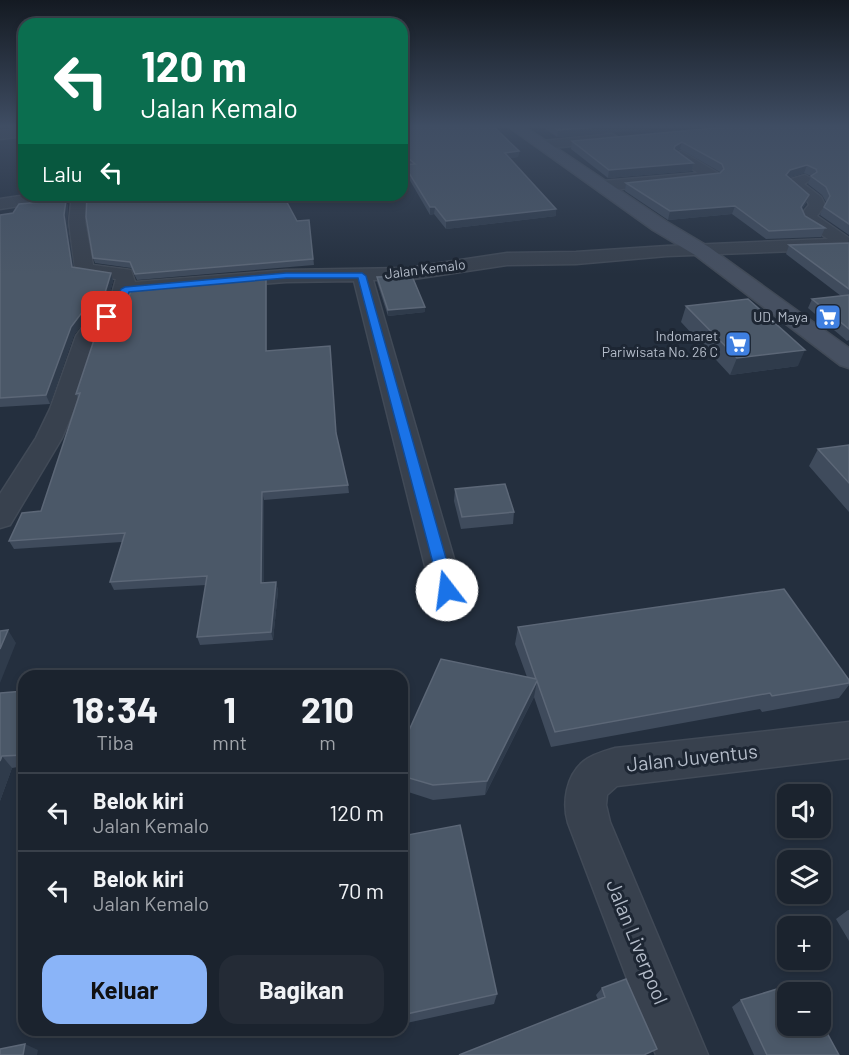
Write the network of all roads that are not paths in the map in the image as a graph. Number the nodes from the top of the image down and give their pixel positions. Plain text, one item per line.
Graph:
1 (589, 176) edge
2 (710, 176) edge
3 (805, 179) edge
4 (603, 186) junction
5 (19, 201) edge
6 (79, 201) edge
7 (0, 204) edge
8 (848, 244) edge
9 (702, 250) junction
10 (362, 276) junction
11 (125, 289) junction
12 (849, 360) edge
13 (0, 518) edge
14 (447, 590) dead end
15 (846, 746) edge
16 (592, 830) joint
17 (682, 1055) edge

1 - 4 main road
2 - 4 street
3 - 8 street
4 - 9 main road
5 - 7 street
6 - 11 street
8 - 9 street, Jalan Kemalo
9 - 10 street, Jalan Kemalo
9 - 12 main road
10 - 11 street, Jalan Kemalo
10 - 14 street
11 - 13 street
15 - 16 street, Jalan Juventus
16 - 17 street, Jalan Liverpool

